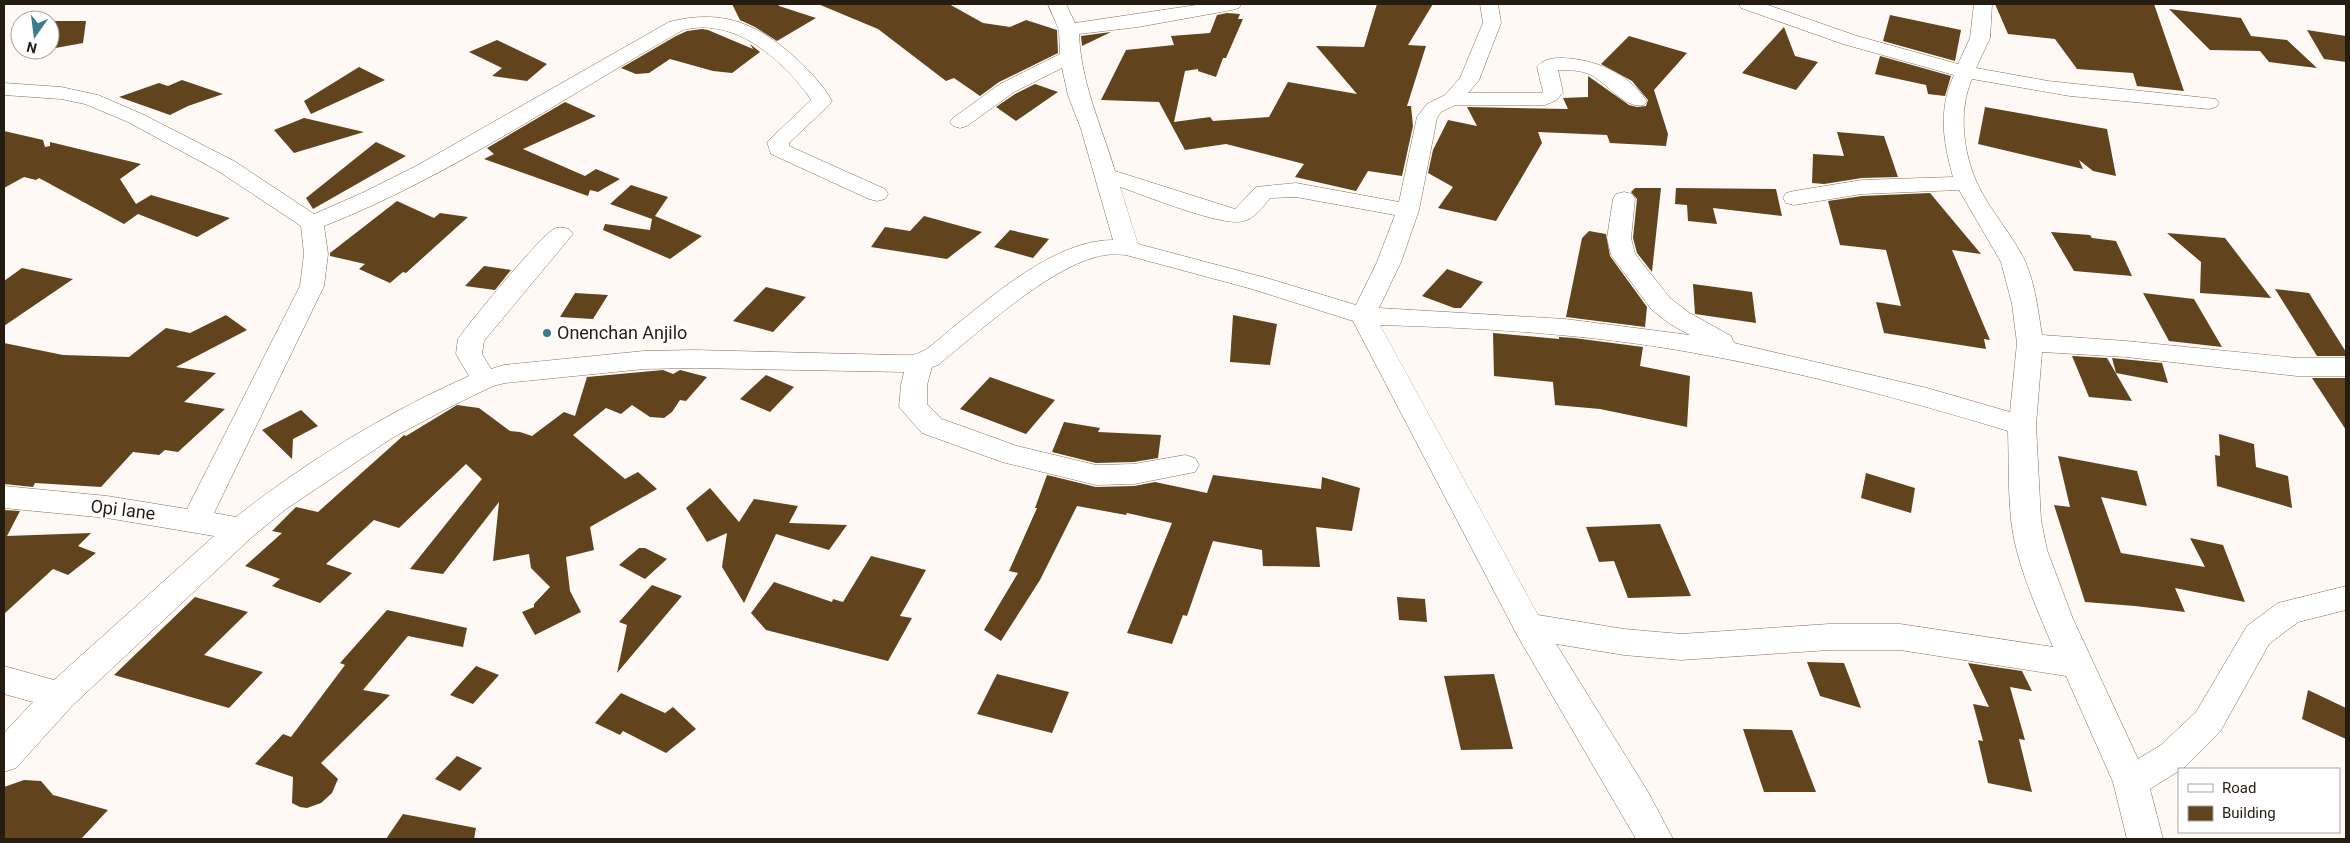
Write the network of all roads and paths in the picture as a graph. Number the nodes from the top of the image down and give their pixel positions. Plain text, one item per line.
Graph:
1 (1057, 4) edge
2 (1232, 4) edge
3 (1489, 4) edge
4 (1748, 4) edge
5 (1983, 4) edge
6 (1138, 12) edge
7 (1069, 30) junction
8 (1070, 57) junction
9 (1965, 70) junction
10 (4, 89) edge
11 (1452, 99) junction
12 (1637, 101) dead end
13 (2209, 103) dead end
14 (960, 122) dead end
15 (1105, 175) junction
16 (1966, 183) junction
17 (877, 194) dead end
18 (1624, 198) dead end
19 (1794, 198) dead end
20 (1408, 210) junction
21 (312, 222) junction
22 (561, 234) dead end
23 (1127, 248) junction
24 (1363, 316) junction
25 (2030, 343) junction
26 (1745, 354) junction
27 (920, 362) junction
28 (2346, 367) edge
29 (484, 380) junction
30 (2022, 425) junction
31 (1185, 465) dead end
32 (4, 497) edge
33 (196, 520) junction
34 (241, 528) junction
35 (2346, 598) edge
36 (1528, 626) junction
37 (2076, 664) junction
38 (4, 680) edge
39 (60, 696) junction
40 (4, 757) edge
41 (2131, 782) junction
42 (1655, 839) edge
43 (2144, 839) edge

1 - 7 street
2 - 6 street
3 - 11 street
4 - 9 street
5 - 9 street
6 - 7 street
7 - 8 street
8 - 14 street
8 - 15 street
9 - 13 street
9 - 16 street
10 - 21 street
11 - 12 street
11 - 20 street
15 - 20 street
15 - 23 street
16 - 19 street
16 - 25 street
17 - 21 street
18 - 26 street
20 - 24 street
21 - 33 street
22 - 29 street
23 - 24 street
23 - 27 street
24 - 26 street
24 - 36 street
25 - 28 street
25 - 30 street
26 - 30 street
27 - 29 street
27 - 31 street
29 - 34 street
30 - 37 street
32 - 33 street, Opi lane
33 - 34 street, Opi lane
34 - 39 street
35 - 41 street
36 - 37 street
36 - 42 street
37 - 41 street
38 - 39 street
39 - 40 street
41 - 43 street

